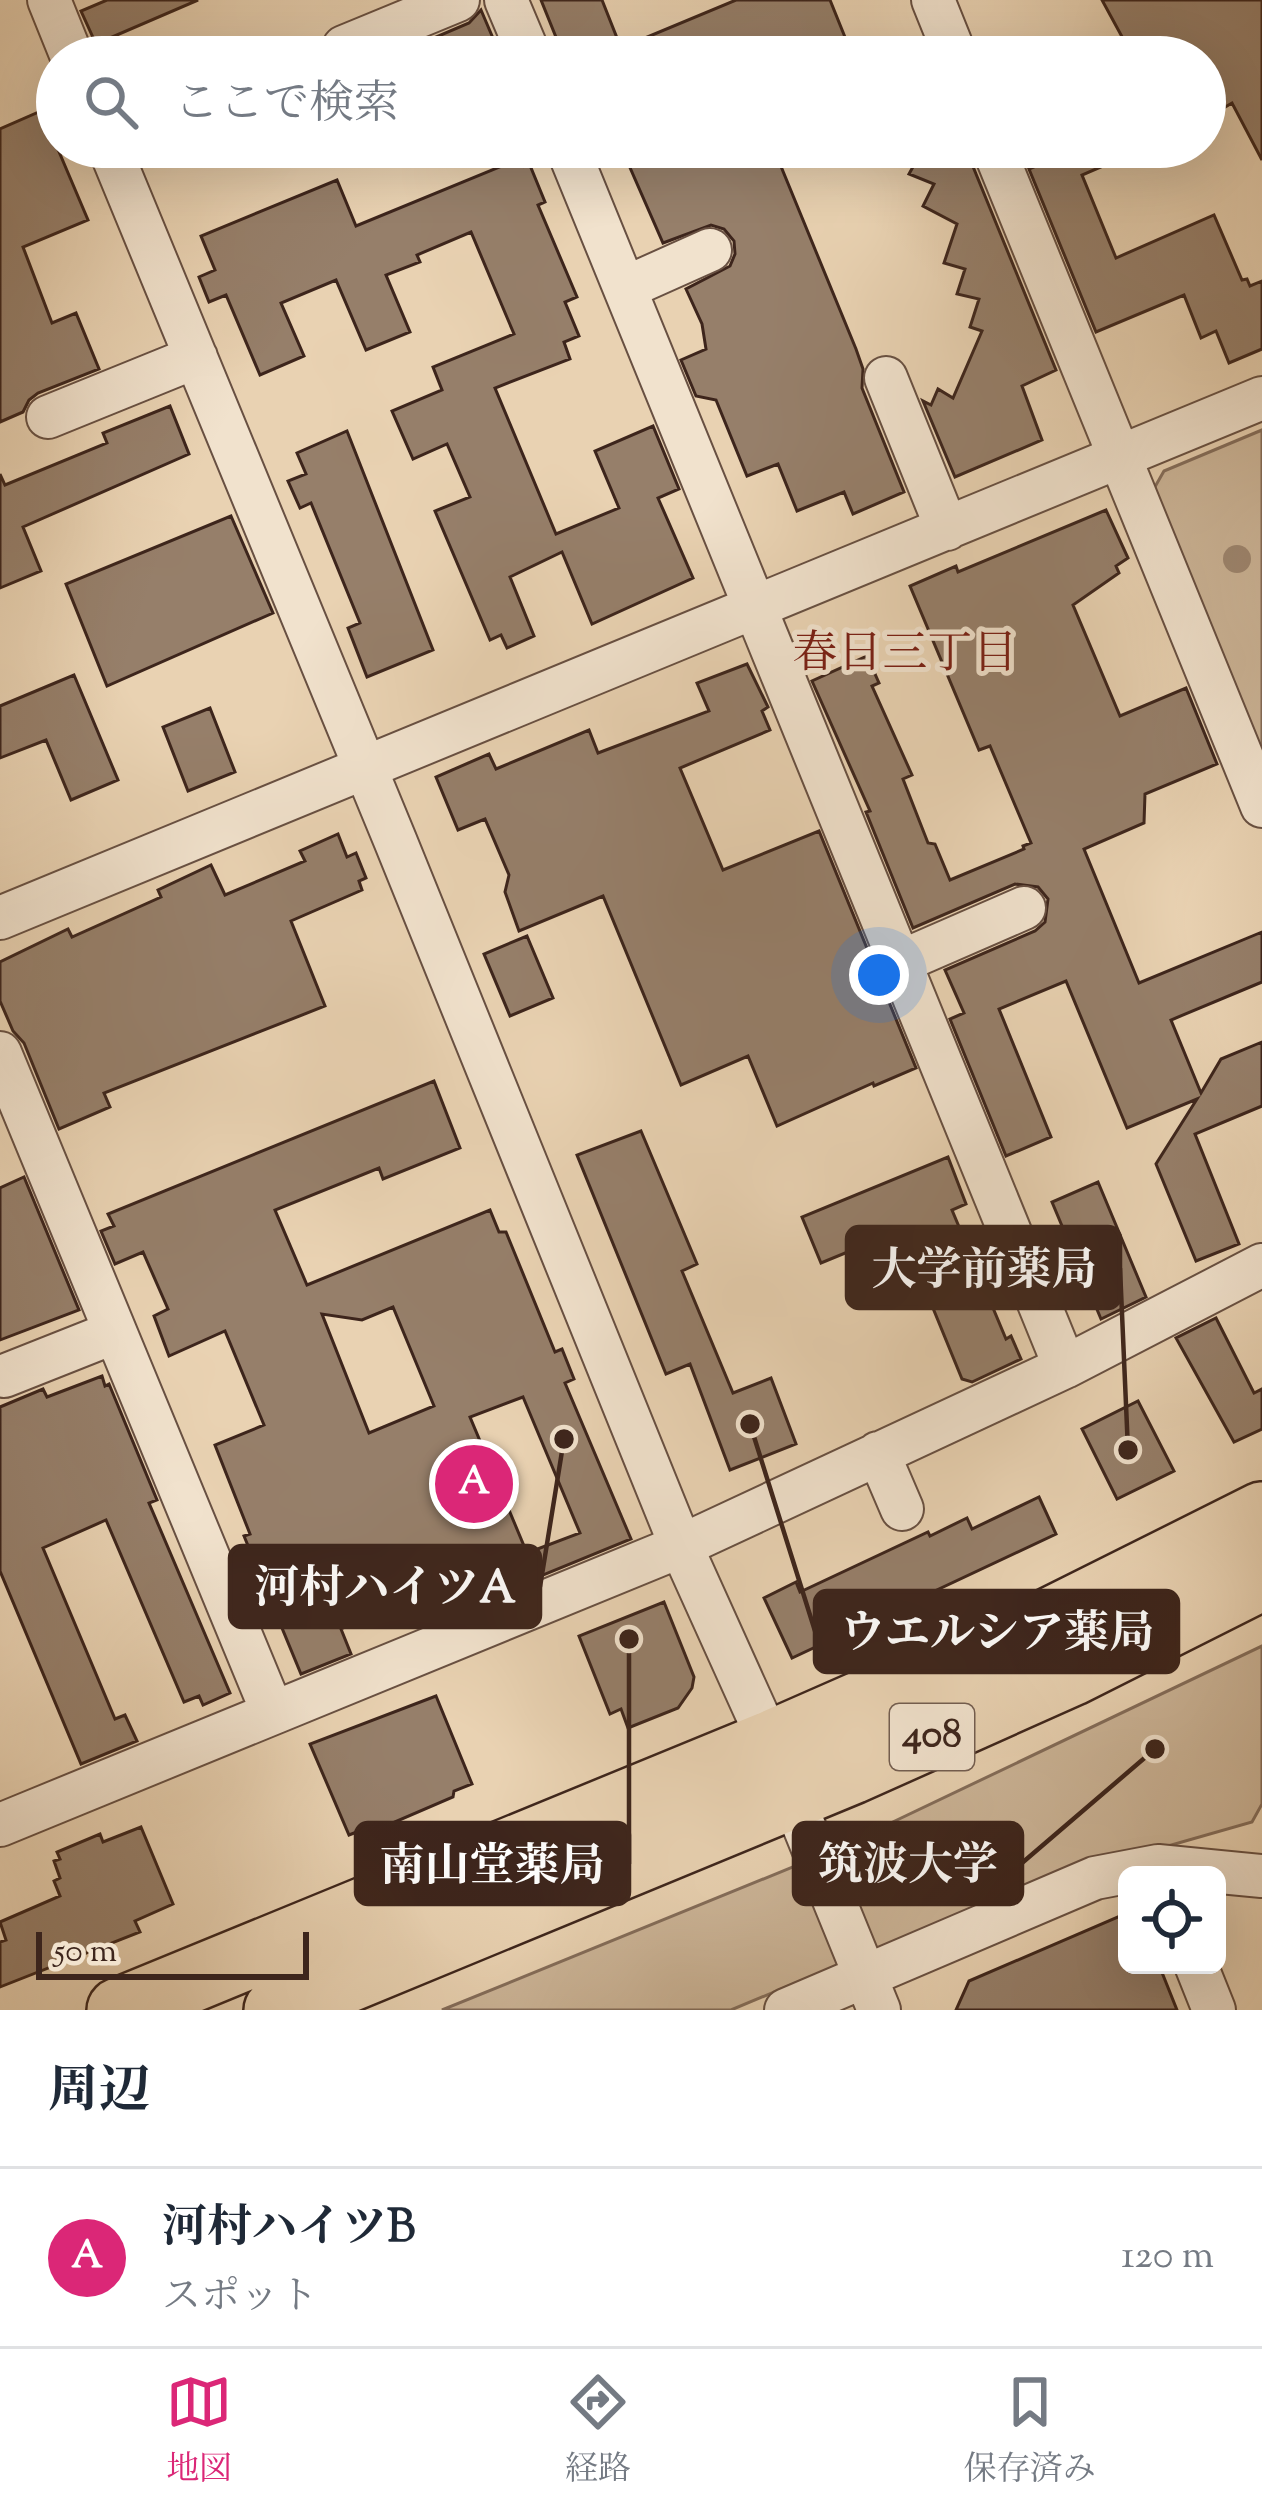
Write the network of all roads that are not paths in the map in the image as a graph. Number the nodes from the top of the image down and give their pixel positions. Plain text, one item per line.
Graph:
1 (49, 0) edge
2 (458, 0) edge
3 (506, 0) edge
4 (933, 0) edge
5 (64, 36) edge
6 (371, 36) edge
7 (521, 36) edge
8 (948, 36) edge
9 (119, 168) edge
10 (576, 168) edge
11 (1002, 168) edge
12 (710, 250) dead end
13 (625, 288) junction
14 (196, 357) junction
15 (886, 379) dead end
16 (1262, 398) edge
17 (48, 417) dead end
18 (1120, 458) junction
19 (947, 529) junction
20 (756, 607) junction
21 (366, 768) junction
22 (1262, 804) edge
23 (1024, 908) dead end
24 (0, 918) edge
25 (900, 962) junction
26 (0, 1053) edge
27 (1262, 1265) edge
28 (115, 1332) junction
29 (1065, 1367) junction
30 (4, 1376) dead end
31 (852, 1454) junction
32 (902, 1509) dead end
33 (1262, 1514) edge
34 (681, 1546) junction
35 (1262, 1578) edge
36 (272, 1711) junction
37 (782, 1771) junction
38 (0, 1825) edge
39 (1226, 1874) edge
40 (1118, 1876) edge
41 (1262, 1876) edge
42 (1200, 1974) edge
43 (872, 1992) edge
44 (119, 2010) edge
45 (276, 2010) edge
46 (786, 2010) edge
47 (1214, 2010) edge

1 - 5 street
2 - 6 street
3 - 7 street
4 - 8 street
9 - 14 street
10 - 13 street
11 - 18 street
12 - 13 street
13 - 20 street
14 - 17 street
14 - 21 street
15 - 19 street
16 - 18 street
18 - 19 street
18 - 22 street
19 - 20 street
20 - 21 street
20 - 25 street
21 - 24 street
21 - 34 street
23 - 25 street
25 - 29 street
26 - 28 street
27 - 29 street
28 - 30 street
28 - 36 street
29 - 31 street
31 - 32 street
31 - 34 street
33 - 37 highway, 408
34 - 36 street
34 - 37 street
35 - 37 highway, 408
36 - 38 street
37 - 43 street
37 - 44 highway, 408
37 - 45 highway, 408
39 - 41 street
40 - 43 street
42 - 47 street
43 - 46 street

